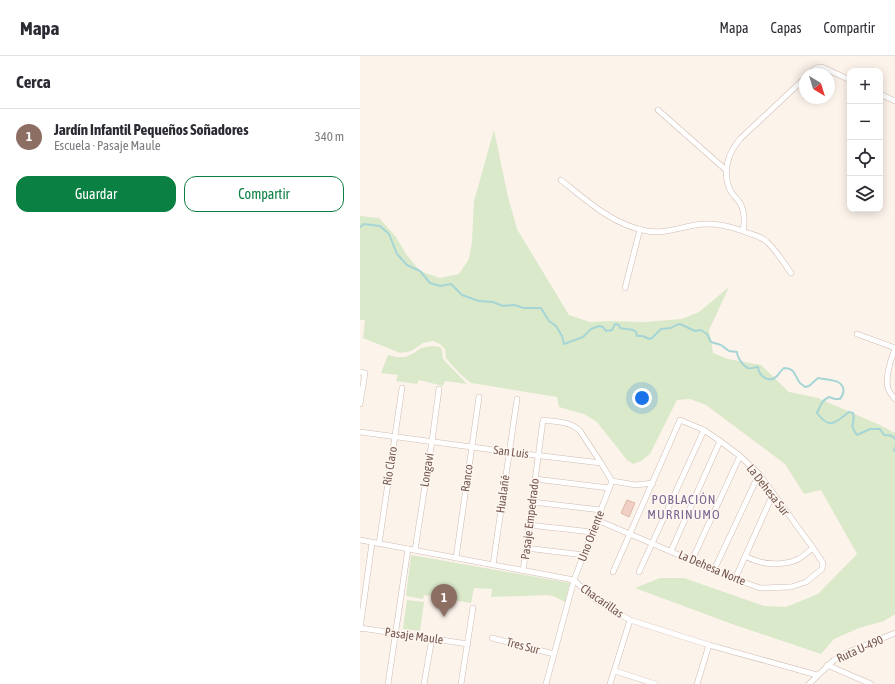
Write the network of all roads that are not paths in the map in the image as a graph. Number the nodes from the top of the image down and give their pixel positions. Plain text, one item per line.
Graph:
1 (835, 73) edge
2 (847, 79) edge
3 (799, 84) edge
4 (883, 95) edge
5 (895, 101) edge
6 (658, 110) dead end
7 (726, 170) junction
8 (561, 180) dead end
9 (640, 229) junction
10 (743, 231) junction
11 (791, 273) dead end
12 (625, 288) dead end
13 (857, 334) dead end
14 (895, 348) edge
15 (362, 372) edge
16 (402, 388) dead end
17 (439, 389) dead end
18 (479, 397) dead end
19 (517, 399) dead end
20 (895, 399) edge
21 (360, 404) edge
22 (704, 430) junction
23 (360, 432) edge
24 (395, 436) junction
25 (720, 440) junction
26 (432, 441) junction
27 (472, 447) junction
28 (509, 452) junction
29 (538, 455) junction
30 (740, 456) junction
31 (601, 463) junction
32 (759, 474) junction
33 (535, 479) junction
34 (612, 480) junction
35 (653, 483) junction
36 (609, 488) junction
37 (773, 494) junction
38 (532, 502) junction
39 (600, 510) junction
40 (597, 520) junction
41 (529, 525) junction
42 (592, 532) junction
43 (631, 533) junction
44 (360, 540) edge
45 (372, 543) junction
46 (652, 543) junction
47 (378, 544) junction
48 (526, 548) junction
49 (813, 548) junction
50 (408, 549) junction
51 (414, 550) junction
52 (671, 551) junction
53 (584, 555) junction
54 (745, 556) junction
55 (456, 558) junction
56 (692, 560) junction
57 (823, 563) joint
58 (493, 565) junction
59 (714, 570) junction
60 (523, 571) junction
61 (613, 572) dead end
62 (639, 572) dead end
63 (735, 579) junction
64 (574, 580) junction
65 (473, 608) dead end
66 (630, 620) junction
67 (360, 629) edge
68 (396, 633) junction
69 (895, 633) edge
70 (889, 636) junction
71 (432, 638) junction
72 (492, 638) dead end
73 (895, 638) edge
74 (468, 644) junction
75 (709, 644) junction
76 (554, 654) junction
77 (827, 666) junction
78 (615, 671) junction
79 (817, 675) junction
80 (388, 684) edge
81 (424, 684) edge
82 (462, 684) edge
83 (546, 684) edge
84 (610, 684) edge
85 (655, 684) edge
86 (697, 684) edge
87 (809, 684) edge
88 (871, 684) edge

1 - 2 street
3 - 7 street
4 - 5 street
6 - 7 street
7 - 10 street
8 - 9 street
9 - 10 street
9 - 12 street
10 - 11 street
13 - 14 street
14 - 20 street
15 - 21 street
16 - 24 street, Río Claro
17 - 26 street, Longaví
18 - 27 street, Ranco
19 - 28 street, Hualañé
22 - 25 street, La Dehesa Sur
22 - 35 street, La Dehesa Sur
22 - 46 street
23 - 24 street, San Luis
24 - 26 street, San Luis
24 - 47 street, Río Claro
25 - 30 street, La Dehesa Sur
25 - 52 street
26 - 27 street, San Luis
26 - 51 street, Longaví
27 - 28 street, San Luis
27 - 55 street, Ranco
28 - 29 street, San Luis
28 - 58 street, Hualañé
29 - 31 street, San Luis
29 - 31 street, Pasaje Empedrado
29 - 33 street, Pasaje Empedrado
30 - 32 street, La Dehesa Sur
30 - 56 street
31 - 34 street
32 - 37 street, La Dehesa Sur
32 - 59 street
33 - 36 street
33 - 38 street, Pasaje Empedrado
34 - 35 street
34 - 36 street, Uno Oriente
35 - 43 street
36 - 39 street, Uno Oriente
37 - 49 street, La Dehesa Sur
37 - 54 street
38 - 39 street
38 - 41 street, Pasaje Empedrado
39 - 40 street, Uno Oriente
40 - 42 street, Uno Oriente
40 - 43 street, La Dehesa Norte
41 - 42 street
41 - 48 street, Pasaje Empedrado
42 - 53 street, Uno Oriente
43 - 46 street, La Dehesa Norte
43 - 61 street
44 - 45 street, Chacarillas
45 - 47 street, Chacarillas
45 - 67 street
46 - 52 street, La Dehesa Norte
46 - 62 street
47 - 50 street, Chacarillas
48 - 53 street
48 - 60 street, Pasaje Empedrado
49 - 54 street
49 - 57 street, La Dehesa Sur
50 - 51 street, Chacarillas
50 - 68 street
51 - 55 street, Chacarillas
52 - 56 street, La Dehesa Norte
53 - 64 street, Uno Oriente
54 - 63 street
55 - 58 street, Chacarillas
56 - 59 street, La Dehesa Norte
57 - 63 street, La Dehesa Norte
58 - 60 street, Chacarillas
59 - 63 street, La Dehesa Norte
60 - 64 street, Chacarillas
64 - 66 street, Chacarillas
64 - 76 street, Uno Oriente
65 - 74 street
66 - 75 street, Chacarillas
66 - 78 street
67 - 68 street, Pasaje Maule
68 - 71 street, Pasaje Maule
68 - 80 street
69 - 70 street, Ruta U-490
70 - 73 street
70 - 77 street, Ruta U-490
71 - 74 street, Pasaje Maule
71 - 81 street
72 - 76 street, Tres Sur
74 - 82 street
75 - 79 street, Chacarillas
75 - 86 street
76 - 83 street, Uno Oriente
77 - 79 street, Ruta U-490
77 - 88 street
78 - 84 street
78 - 85 street
79 - 87 street, Ruta U-490

